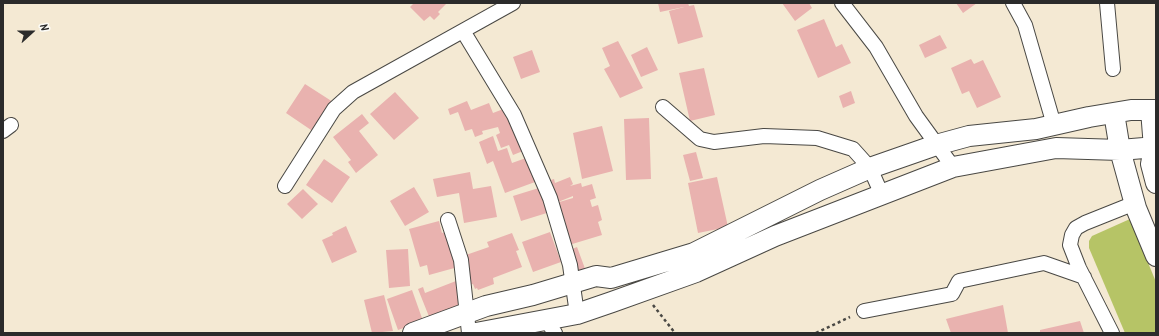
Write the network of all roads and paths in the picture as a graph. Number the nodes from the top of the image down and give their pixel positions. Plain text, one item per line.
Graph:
1 (513, 3) edge
2 (842, 3) edge
3 (1013, 3) edge
4 (1107, 3) edge
5 (463, 31) junction
6 (1113, 69) dead end
7 (663, 107) dead end
8 (1154, 110) edge
9 (1114, 113) junction
10 (1054, 125) junction
11 (936, 145) junction
12 (1155, 148) edge
13 (1120, 150) junction
14 (953, 167) junction
15 (870, 168) junction
16 (1156, 183) edge
17 (285, 186) dead end
18 (882, 195) junction
19 (1135, 203) junction
20 (448, 220) dead end
21 (1156, 256) edge
22 (1084, 277) junction
23 (573, 283) junction
24 (644, 291) junction
25 (864, 311) joint
26 (467, 313) junction
27 (577, 314) junction
28 (550, 327) edge
29 (413, 333) edge
30 (469, 333) edge
31 (476, 333) edge
32 (675, 333) edge
33 (816, 333) edge
34 (1112, 333) edge

1 - 5 street
2 - 11 street
3 - 10 street
4 - 6 street
5 - 17 street
5 - 23 street
7 - 15 street
8 - 9 main road
8 - 12 main road
9 - 10 main road
9 - 13 main road
10 - 11 main road
11 - 14 street
11 - 15 main road
12 - 13 main road
12 - 16 main road
13 - 14 main road
13 - 19 main road
14 - 18 main road
15 - 18 street
15 - 23 main road
18 - 24 main road
19 - 21 main road
19 - 22 street
20 - 26 street
22 - 25 street
22 - 34 street
23 - 26 main road
23 - 27 street
24 - 27 main road
24 - 32 path
25 - 33 path
26 - 29 main road
26 - 30 street
27 - 28 main road
28 - 31 main road

